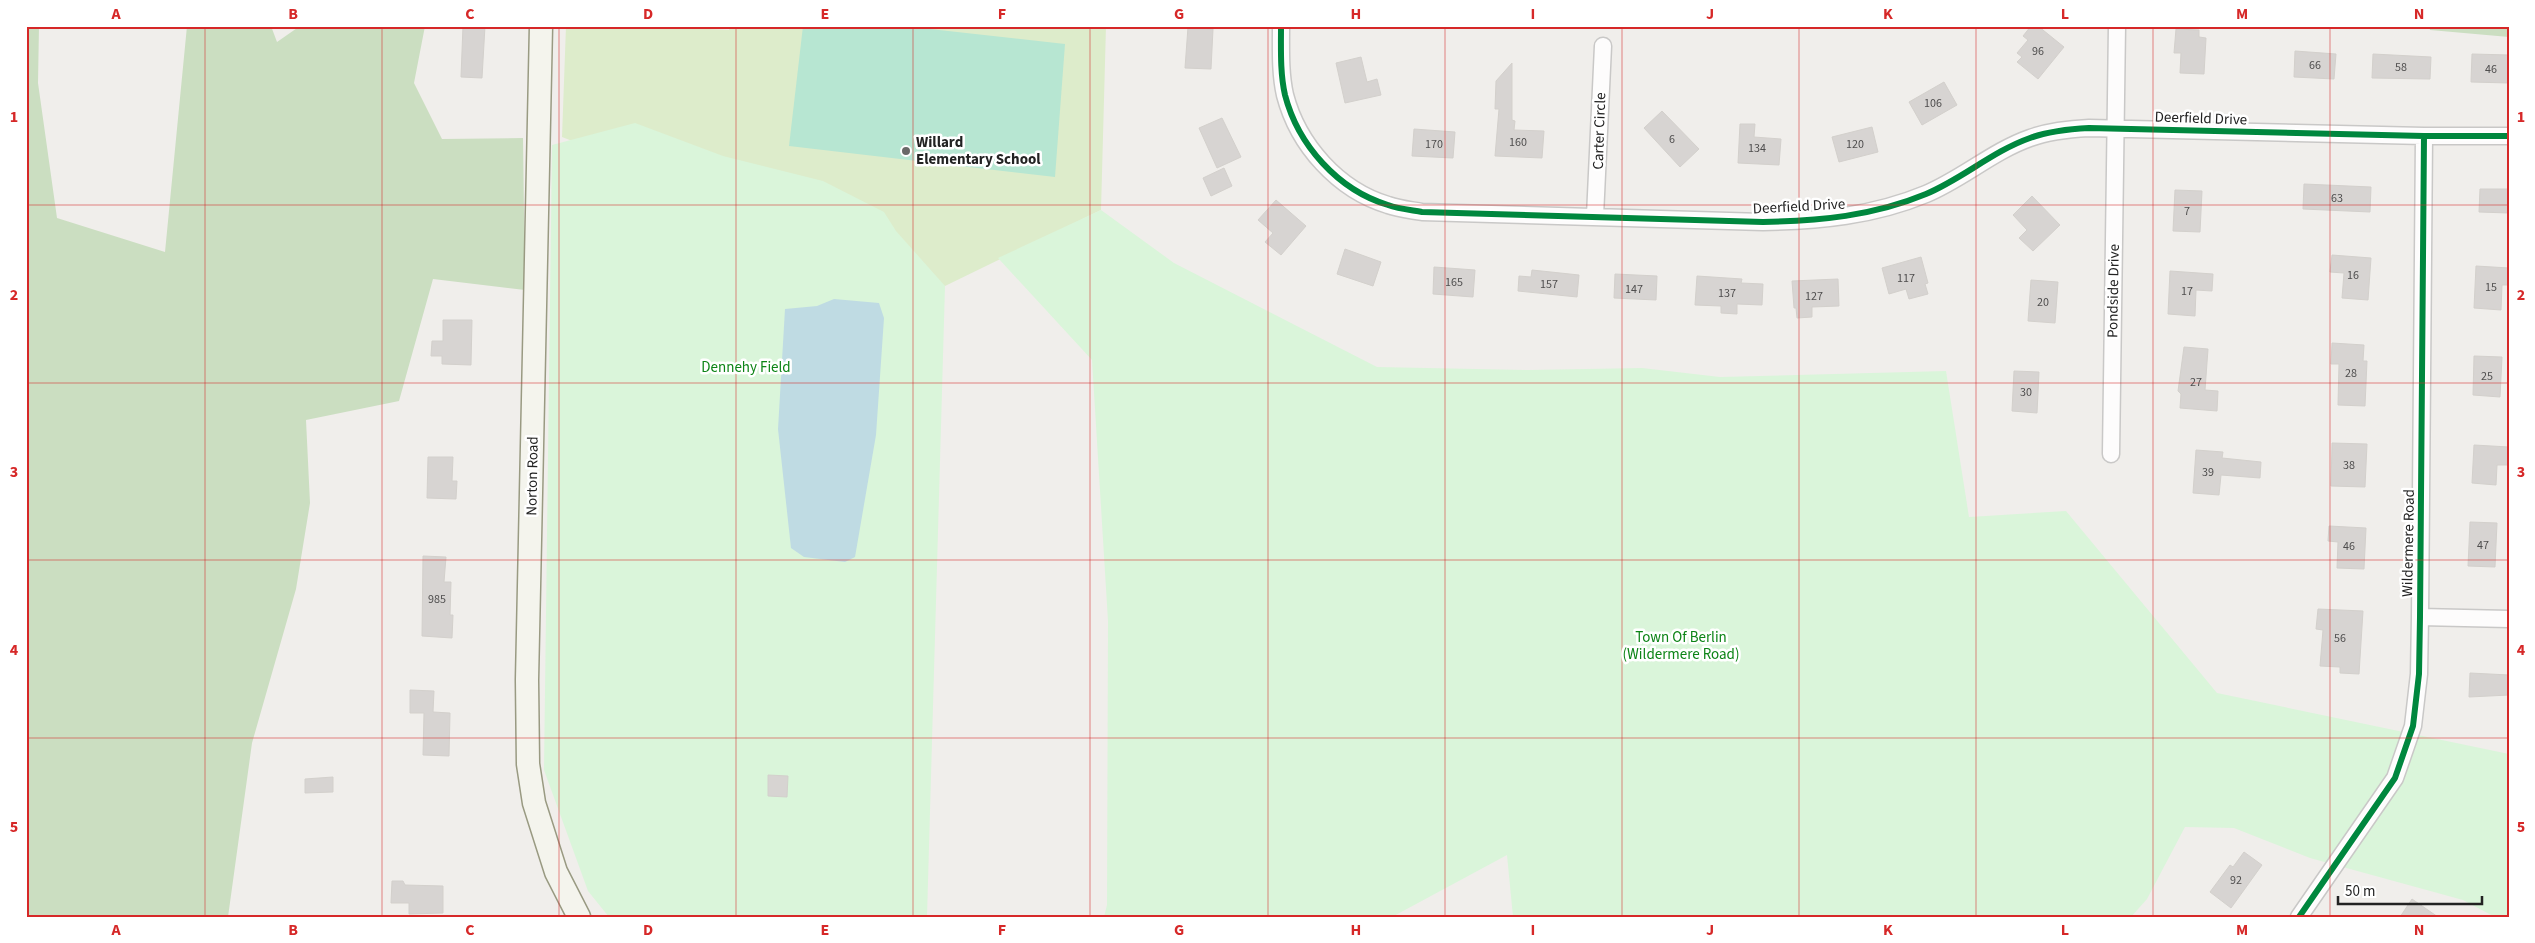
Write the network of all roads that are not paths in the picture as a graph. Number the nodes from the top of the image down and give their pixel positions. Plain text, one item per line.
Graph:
1 (541, 26) edge
2 (1281, 26) edge
3 (2117, 26) edge
4 (1602, 46) dead end
5 (2116, 128) junction
6 (2424, 136) junction
7 (2509, 136) edge
8 (1595, 216) junction
9 (2110, 454) dead end
10 (2420, 618) junction
11 (2509, 619) edge
12 (579, 917) edge
13 (2299, 917) edge

1 - 12 main road, Norton Road
2 - 8 street, Deerfield Drive
3 - 5 street
4 - 8 street, Carter Circle
5 - 6 street, Deerfield Drive
5 - 8 street, Deerfield Drive
5 - 9 street, Pondside Drive
6 - 7 street, Deerfield Drive
6 - 10 street, Wildermere Road
10 - 11 street
10 - 13 street, Wildermere Road

